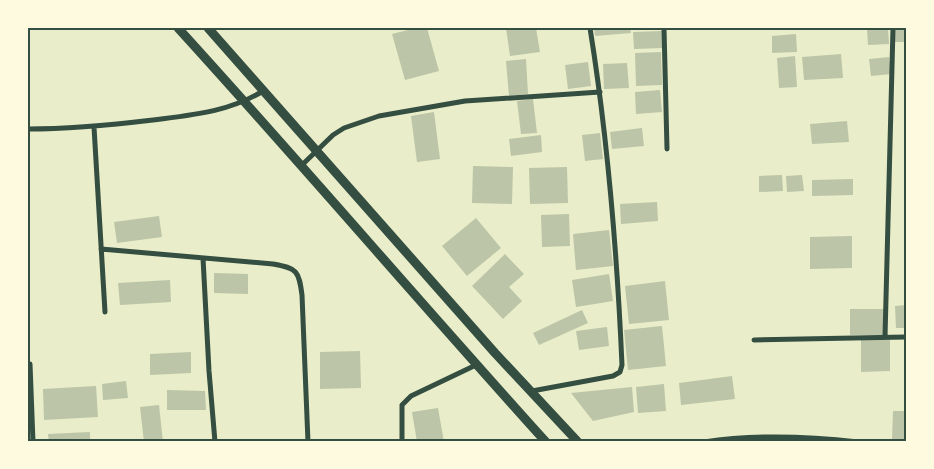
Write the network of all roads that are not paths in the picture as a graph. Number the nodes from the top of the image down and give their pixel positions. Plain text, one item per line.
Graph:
1 (178, 28) edge
2 (208, 28) edge
3 (590, 28) edge
4 (664, 28) edge
5 (893, 28) edge
6 (263, 90) junction
7 (600, 92) junction
8 (245, 101) junction
9 (94, 127) junction
10 (28, 129) edge
11 (667, 149) dead end
12 (318, 150) junction
13 (302, 165) junction
14 (101, 249) junction
15 (203, 258) junction
16 (105, 312) dead end
17 (885, 337) junction
18 (906, 337) edge
19 (754, 340) dead end
20 (30, 364) dead end
21 (476, 365) junction
22 (532, 391) junction
23 (34, 442) edge
24 (215, 442) edge
25 (308, 442) edge
26 (402, 442) edge
27 (546, 442) edge
28 (578, 442) edge
29 (704, 442) edge
30 (858, 442) edge

1 - 8 street
2 - 6 street
3 - 7 street
4 - 11 street
5 - 17 street
6 - 8 street
6 - 12 street
7 - 12 street
7 - 22 street
8 - 9 street
8 - 13 street
9 - 10 street
9 - 14 street
12 - 13 street
12 - 22 street
13 - 21 street
14 - 15 street
14 - 16 street
15 - 24 street
15 - 25 street
17 - 18 street
17 - 19 street
20 - 23 street
21 - 26 street
21 - 27 street
22 - 28 street
29 - 30 street

